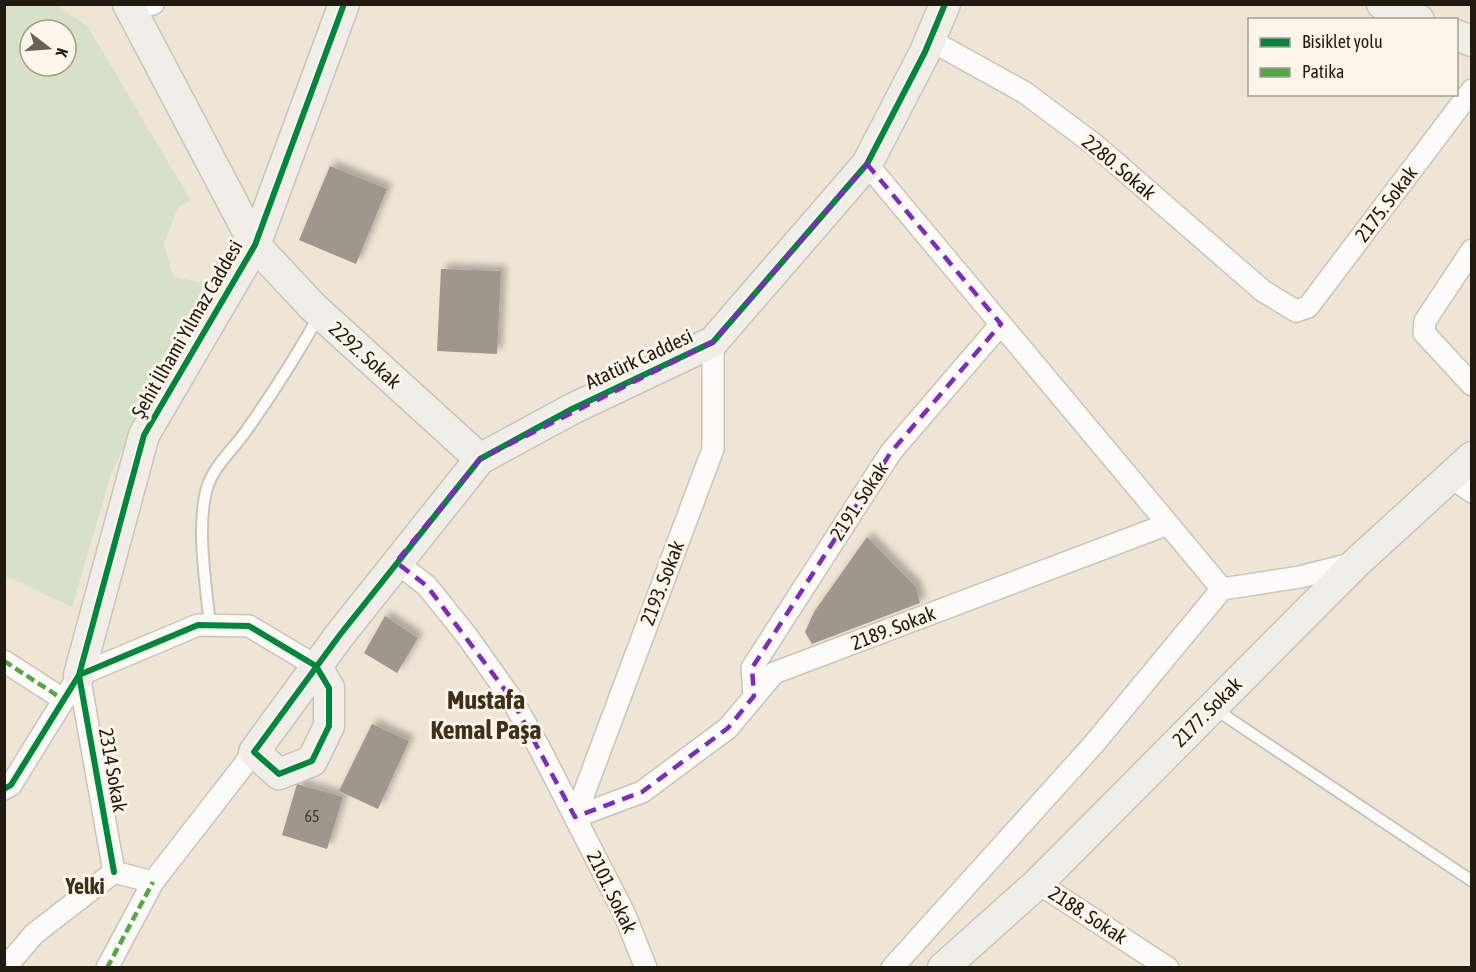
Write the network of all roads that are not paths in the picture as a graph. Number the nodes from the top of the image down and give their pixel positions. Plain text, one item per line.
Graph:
1 (344, 4) edge
2 (945, 4) edge
3 (1382, 4) edge
4 (137, 6) edge
5 (1414, 18) edge
6 (930, 40) junction
7 (1472, 90) edge
8 (867, 164) junction
9 (255, 246) junction
10 (1472, 250) edge
11 (1296, 310) joint
12 (320, 314) junction
13 (1001, 324) junction
14 (713, 342) junction
15 (1472, 385) edge
16 (480, 459) junction
17 (1464, 475) edge
18 (1168, 524) junction
19 (396, 562) junction
20 (1356, 563) junction
21 (1222, 589) junction
22 (210, 625) junction
23 (4, 661) edge
24 (316, 666) junction
25 (71, 687) junction
26 (754, 696) junction
27 (1212, 707) junction
28 (254, 752) junction
29 (4, 789) edge
30 (574, 817) junction
31 (114, 872) junction
32 (1472, 881) edge
33 (153, 882) junction
34 (1038, 883) junction
35 (5, 968) edge
36 (107, 968) edge
37 (646, 968) edge
38 (892, 968) edge
39 (943, 968) edge
40 (1168, 968) edge

1 - 9 street, Şehit İlhami Yılmaz Caddesi
2 - 6 street, Atatürk Caddesi
3 - 5 street
4 - 9 street, 2292. Sokak
6 - 8 street, Atatürk Caddesi
6 - 11 street, 2280. Sokak
7 - 11 street, 2175. Sokak
8 - 13 street
8 - 14 street, Atatürk Caddesi
9 - 12 street, 2292. Sokak
9 - 25 street, Şehit İlhami Yılmaz Caddesi
10 - 15 street
12 - 16 street, 2292. Sokak
12 - 22 lane
13 - 18 street
13 - 26 street, 2191. Sokak
14 - 16 street, Atatürk Caddesi
14 - 30 street, 2193. Sokak
16 - 19 street, Atatürk Caddesi
17 - 20 street, 2177. Sokak
18 - 21 street
18 - 26 street, 2189. Sokak
19 - 24 street, Atatürk Caddesi
19 - 30 street, 2101. Sokak
20 - 21 street
20 - 27 street, 2177. Sokak
21 - 38 street
22 - 24 street
22 - 25 street
23 - 25 street
24 - 28 street, Atatürk Caddesi
24 - 28 street
25 - 29 street, Şehit İlhami Yılmaz Caddesi
25 - 31 street, 2314 Sokak
26 - 30 street, 2189. Sokak
27 - 32 lane
27 - 34 street, 2177. Sokak
28 - 33 street
30 - 37 street, 2101. Sokak
31 - 33 street
31 - 35 street
33 - 36 street
34 - 39 street, 2177. Sokak
34 - 40 street, 2188. Sokak

